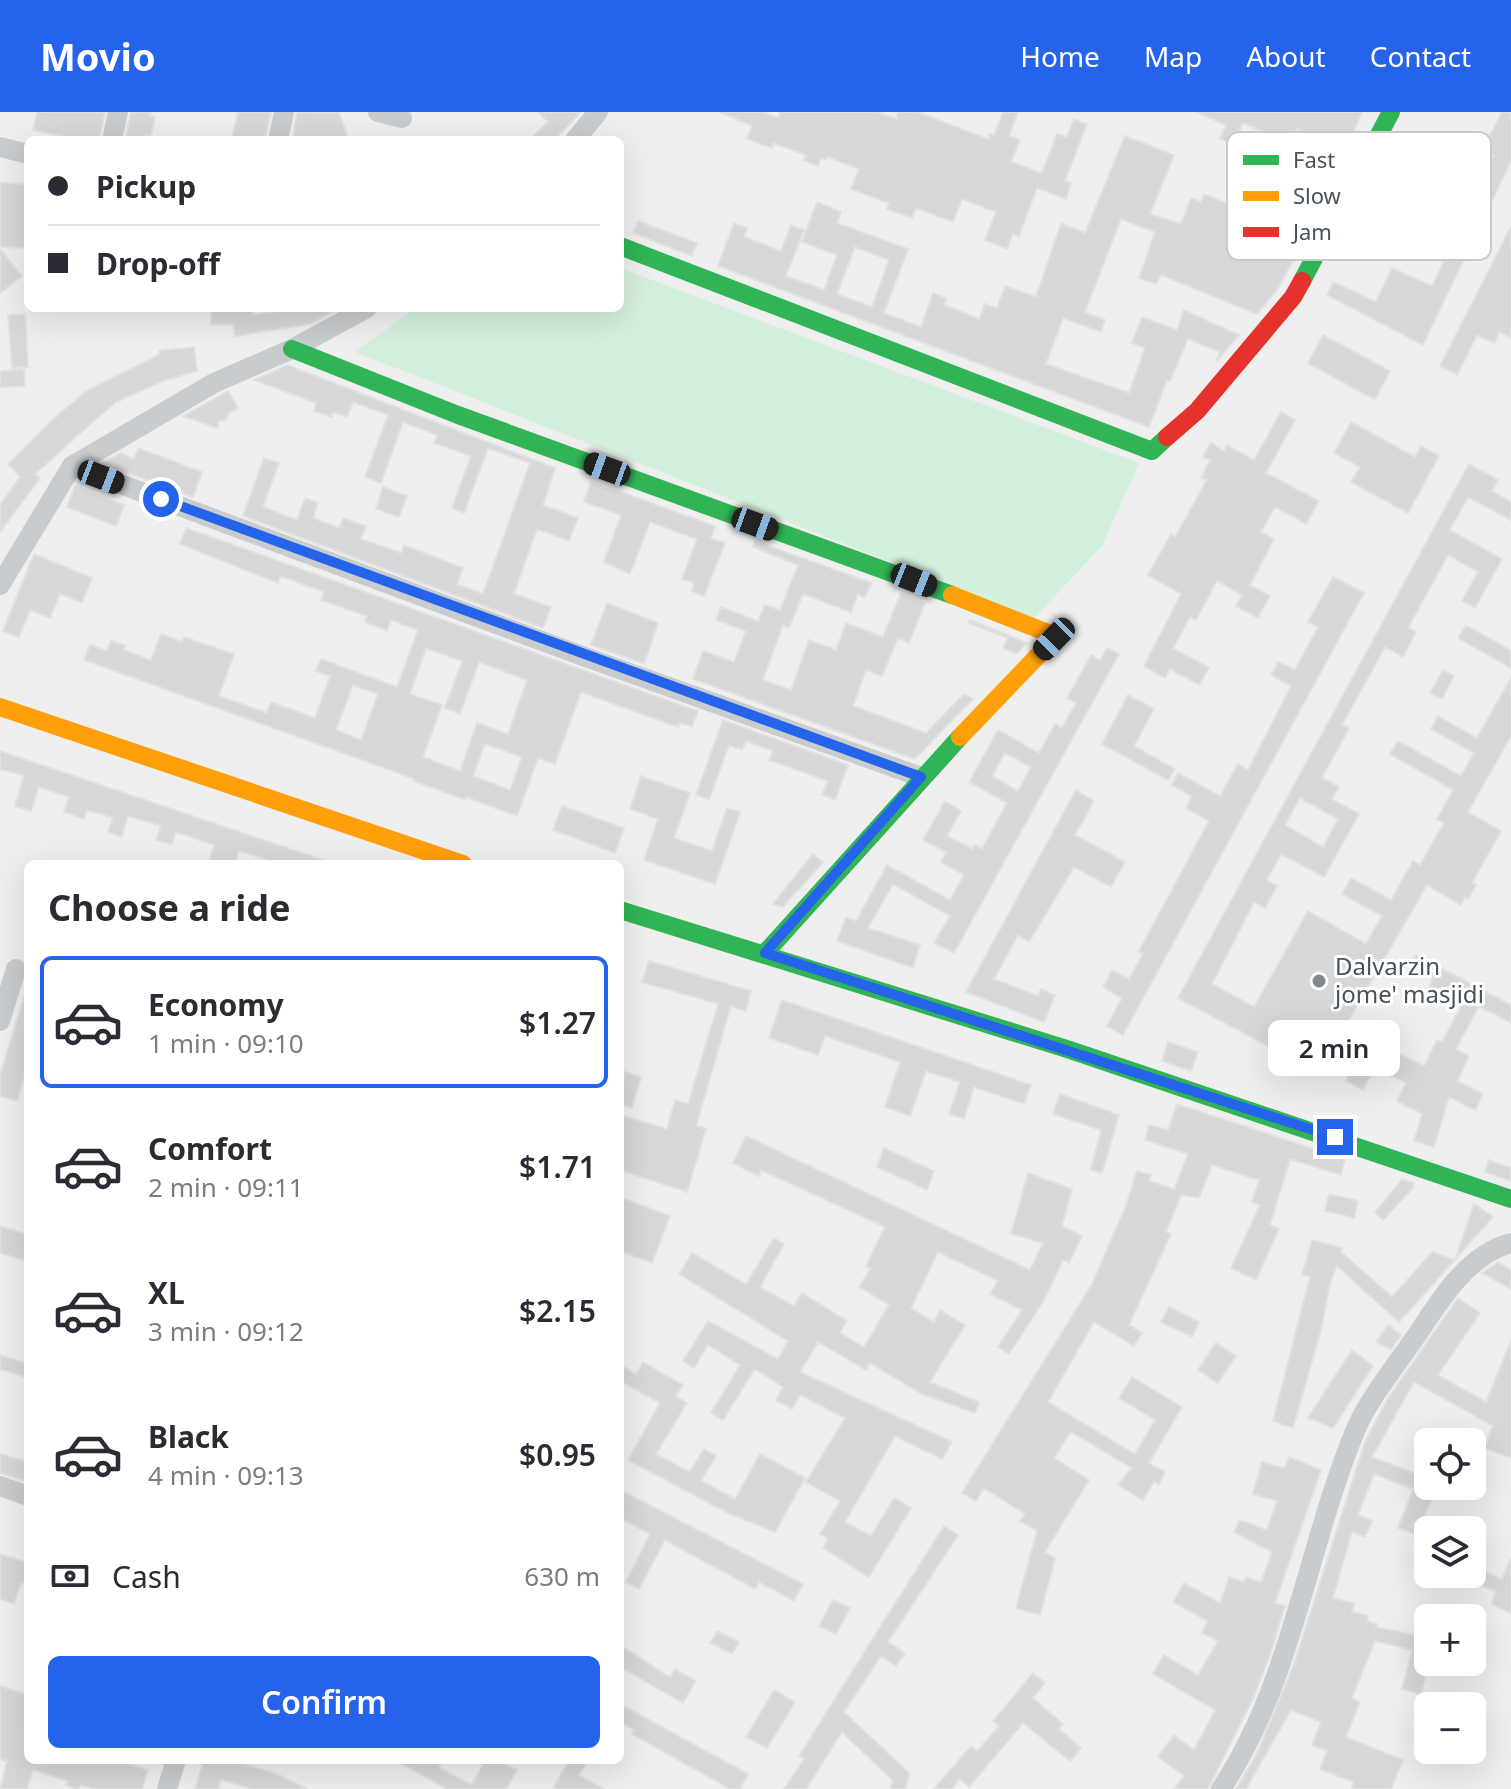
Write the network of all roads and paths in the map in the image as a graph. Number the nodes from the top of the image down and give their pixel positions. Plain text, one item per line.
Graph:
1 (118, 112) edge
2 (284, 112) edge
3 (378, 112) edge
4 (598, 112) edge
5 (1391, 112) edge
6 (402, 118) dead end
7 (1380, 132) edge
8 (113, 136) edge
9 (279, 136) edge
10 (578, 136) edge
11 (0, 147) edge
12 (24, 153) edge
13 (624, 248) edge
14 (1313, 260) edge
15 (360, 312) edge
16 (292, 349) junction
17 (72, 466) junction
18 (0, 585) edge
19 (0, 707) edge
20 (921, 777) junction
21 (451, 860) edge
22 (624, 911) edge
23 (765, 953) junction
24 (15, 969) edge
25 (0, 1021) edge
26 (1511, 1199) edge
27 (1511, 1243) edge
28 (0, 1486) edge
29 (24, 1495) edge
30 (175, 1764) edge
31 (167, 1789) edge
32 (1221, 1789) edge

1 - 8 street
2 - 9 street
3 - 6 street
4 - 10 street
5 - 7 street
11 - 12 street
13 - 14 street
15 - 16 street
16 - 17 street
16 - 20 street
17 - 18 street
17 - 20 street
19 - 21 street
20 - 23 street
22 - 23 street
23 - 26 street
24 - 25 street
27 - 32 street
28 - 29 street
30 - 31 street

